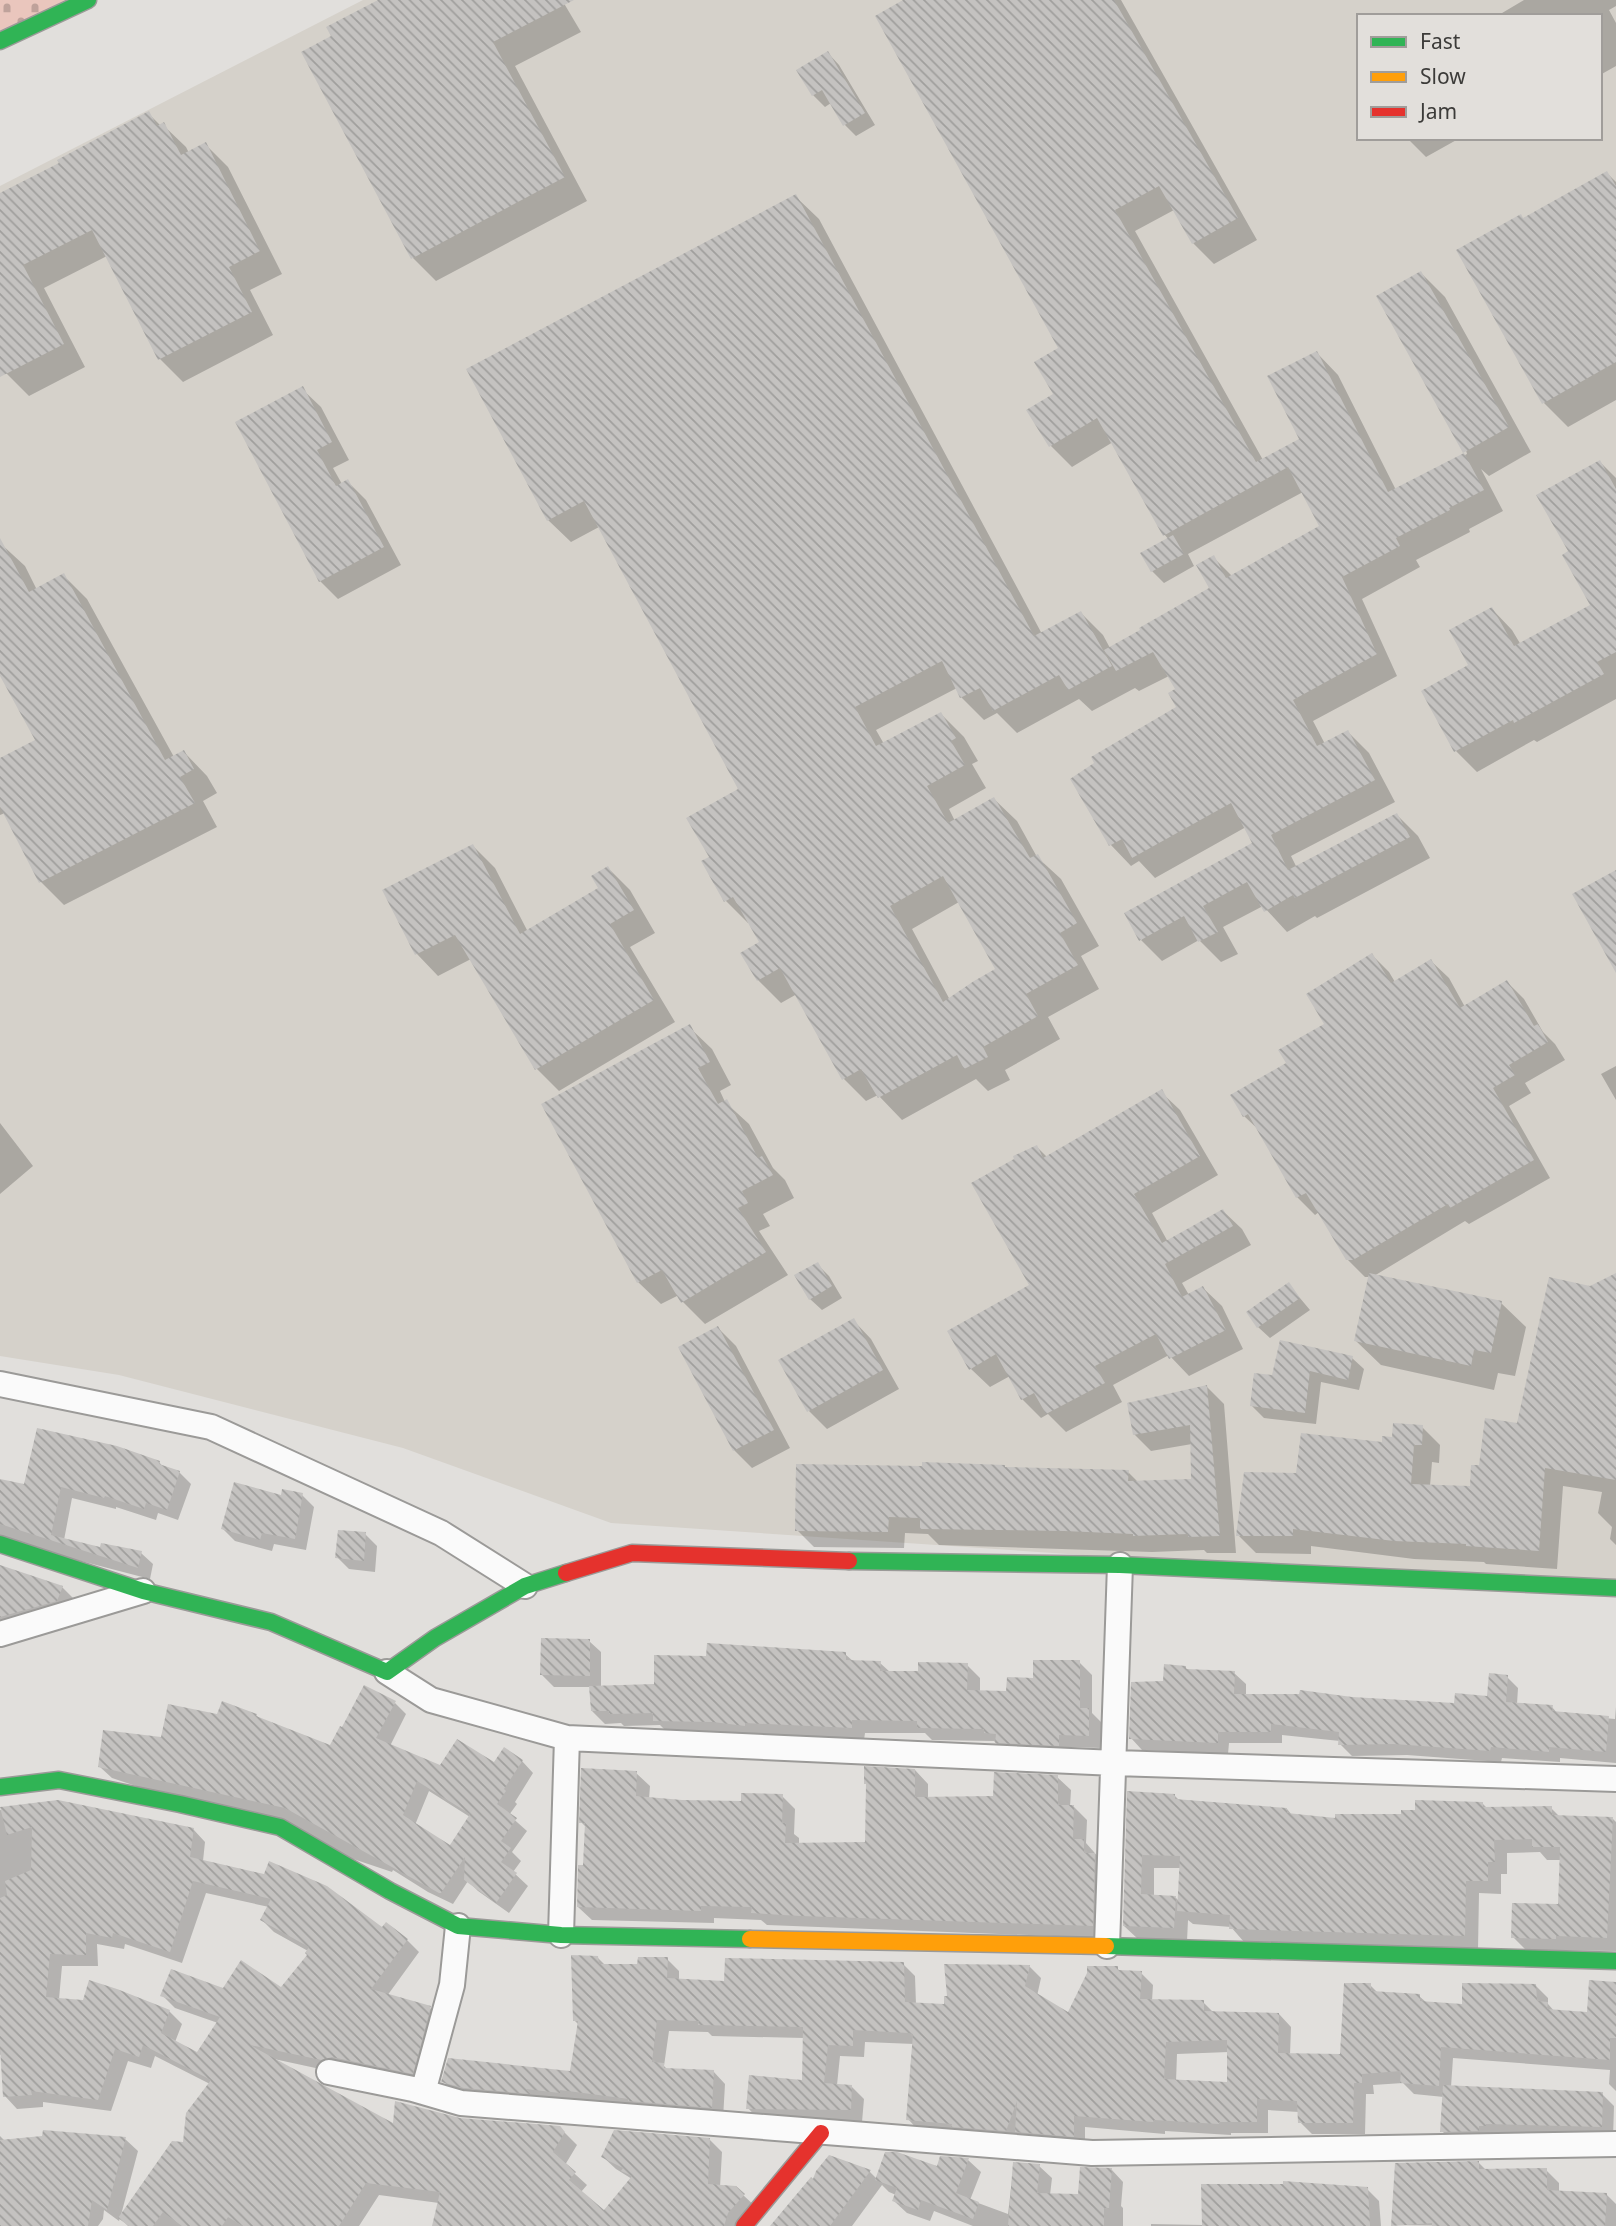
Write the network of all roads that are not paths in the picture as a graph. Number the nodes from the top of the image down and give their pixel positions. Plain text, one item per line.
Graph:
1 (88, 0) edge
2 (0, 41) edge
3 (0, 1384) edge
4 (0, 1544) edge
5 (1120, 1564) junction
6 (525, 1586) junction
7 (1616, 1588) edge
8 (143, 1591) junction
9 (0, 1634) edge
10 (387, 1672) junction
11 (567, 1738) junction
12 (1115, 1763) junction
13 (1616, 1779) edge
14 (0, 1787) edge
15 (458, 1926) junction
16 (561, 1935) junction
17 (1107, 1946) junction
18 (1616, 1961) edge
19 (328, 2072) dead end
20 (424, 2092) junction
21 (821, 2133) junction
22 (1616, 2144) edge
23 (744, 2226) edge

1 - 2 street
3 - 6 street
4 - 8 street
5 - 6 street
5 - 7 street
5 - 12 street
6 - 10 street
8 - 9 street
8 - 10 street
10 - 11 street
11 - 12 street
11 - 16 street
12 - 13 street
12 - 17 street
14 - 15 street
15 - 16 street
15 - 20 street
16 - 17 street
17 - 18 street
19 - 20 street
20 - 21 street
21 - 22 street
21 - 23 street

